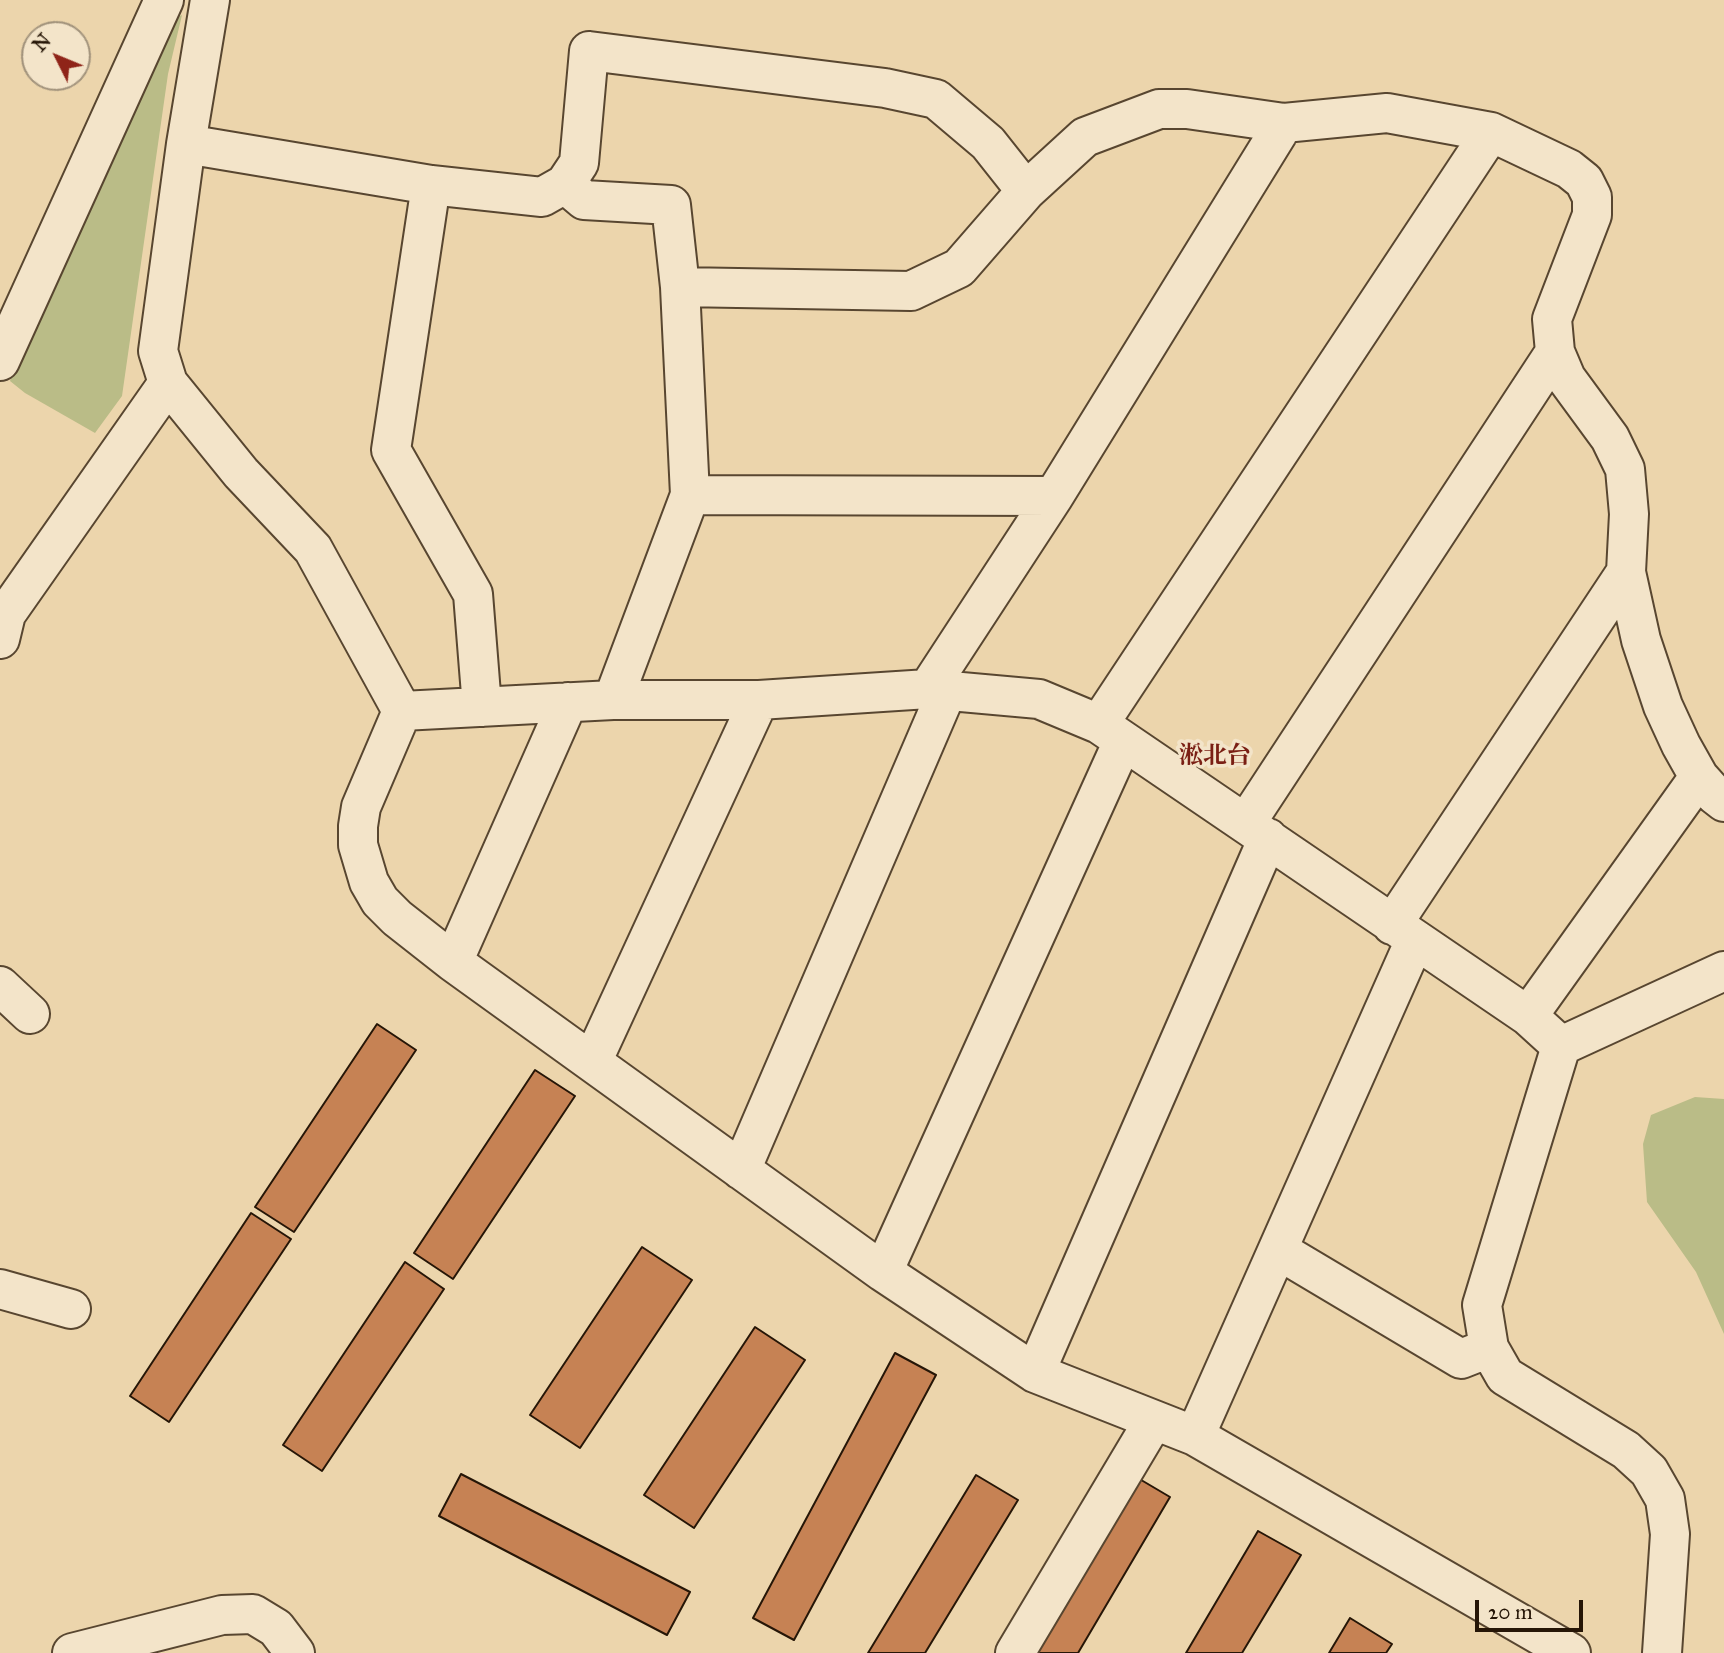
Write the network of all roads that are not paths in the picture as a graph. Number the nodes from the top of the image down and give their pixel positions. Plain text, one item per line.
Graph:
1 (164, 0) edge
2 (209, 0) edge
3 (1284, 123) junction
4 (1491, 132) junction
5 (186, 144) junction
6 (565, 184) junction
7 (431, 185) junction
8 (1026, 191) junction
9 (680, 287) junction
10 (1555, 352) junction
11 (0, 360) edge
12 (168, 383) junction
13 (690, 495) junction
14 (1054, 496) junction
15 (1626, 572) junction
16 (2, 621) edge
17 (938, 690) junction
18 (613, 700) junction
19 (760, 700) junction
20 (568, 702) junction
21 (482, 707) junction
22 (402, 711) junction
23 (1111, 733) junction
24 (1711, 789) edge
25 (1257, 831) junction
26 (1404, 933) junction
27 (453, 962) junction
28 (1724, 971) edge
29 (0, 986) edge
30 (30, 1014) dead end
31 (1528, 1016) junction
32 (1561, 1046) junction
33 (592, 1062) junction
34 (741, 1170) junction
35 (1278, 1250) junction
36 (883, 1272) junction
37 (0, 1289) edge
38 (71, 1309) dead end
39 (1489, 1348) junction
40 (1035, 1373) junction
41 (1154, 1420) junction
42 (1195, 1436) junction
43 (72, 1653) edge
44 (295, 1653) edge
45 (1015, 1653) edge
46 (1571, 1653) edge
47 (1662, 1653) edge

1 - 11 street
2 - 5 street
3 - 4 street
3 - 8 street
3 - 14 street
4 - 10 street
4 - 23 street
5 - 7 street
5 - 12 street
6 - 7 street
6 - 8 street
6 - 9 street
7 - 21 street
8 - 9 street
9 - 13 street
10 - 15 street
10 - 25 street
12 - 16 street
12 - 22 street
13 - 14 street
13 - 18 street
14 - 17 street
15 - 24 street
15 - 26 street
17 - 19 street
17 - 23 street
17 - 34 street
18 - 19 street
18 - 20 street
19 - 33 street
20 - 21 street
20 - 27 street
21 - 22 street
22 - 27 street
23 - 25 street
23 - 36 street
24 - 31 street
25 - 26 street
25 - 40 street
26 - 31 street
26 - 35 street
27 - 33 street
28 - 32 street
29 - 30 street
31 - 32 street
32 - 39 street
33 - 34 street
34 - 36 street
35 - 39 street
35 - 42 street
36 - 40 street
37 - 38 street
39 - 47 street
40 - 41 street
41 - 42 street
41 - 45 street
42 - 46 street
43 - 44 street

